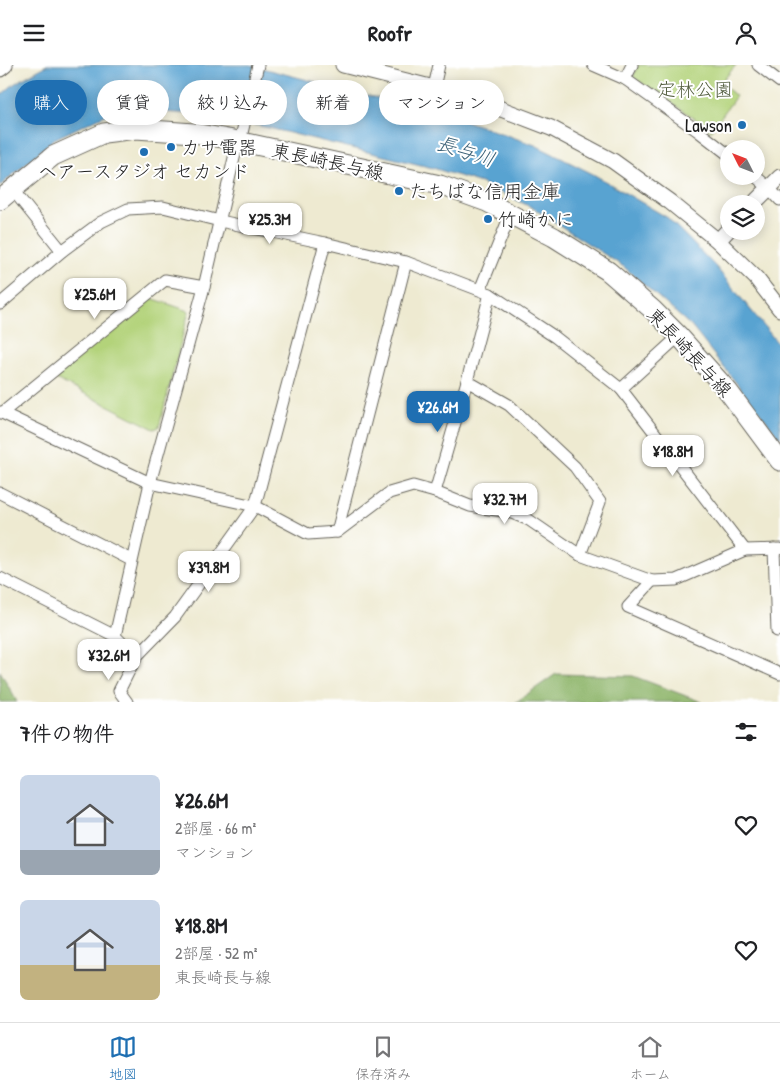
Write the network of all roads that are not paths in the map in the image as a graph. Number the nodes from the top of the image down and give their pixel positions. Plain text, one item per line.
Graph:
1 (4, 65) edge
2 (258, 65) edge
3 (343, 65) edge
4 (439, 65) edge
5 (593, 65) edge
6 (632, 65) edge
7 (758, 65) edge
8 (0, 69) edge
9 (626, 79) junction
10 (405, 80) edge
11 (436, 80) edge
12 (780, 82) edge
13 (504, 110) edge
14 (240, 137) junction
15 (720, 148) edge
16 (780, 177) edge
17 (765, 185) edge
18 (769, 188) junction
19 (6, 195) edge
20 (762, 195) edge
21 (780, 200) edge
22 (512, 213) junction
23 (220, 221) junction
24 (718, 241) joint
25 (325, 243) junction
26 (62, 251) junction
27 (406, 262) junction
28 (204, 287) junction
29 (485, 292) junction
30 (0, 304) edge
31 (780, 309) edge
32 (679, 336) junction
33 (467, 381) junction
34 (621, 389) junction
35 (1, 413) edge
36 (780, 461) edge
37 (150, 483) junction
38 (435, 492) junction
39 (0, 493) edge
40 (254, 507) junction
41 (338, 532) junction
42 (777, 549) edge
43 (745, 550) junction
44 (580, 555) junction
45 (131, 560) junction
46 (0, 578) edge
47 (652, 581) junction
48 (777, 631) dead end
49 (115, 636) junction
50 (136, 657) junction
51 (780, 674) edge
52 (127, 702) edge

1 - 8 street
2 - 14 street
3 - 10 street
4 - 11 street
5 - 9 street
6 - 9 street
7 - 12 street
9 - 15 street
13 - 24 street
14 - 19 main road, 東長崎長与線
14 - 22 main road, 東長崎長与線
14 - 23 street
16 - 18 street
17 - 18 street
18 - 20 street
18 - 21 street
19 - 26 street
22 - 29 street
22 - 32 main road, 東長崎長与線
23 - 25 street
23 - 26 street
23 - 28 street
24 - 31 street
25 - 27 street
25 - 40 street
26 - 30 street
27 - 29 street
27 - 41 street
28 - 35 street
28 - 37 street
29 - 33 street
29 - 34 street
32 - 34 street
32 - 36 main road, 東長崎長与線
33 - 38 street
33 - 44 street
34 - 43 street
35 - 37 street
37 - 40 street
37 - 45 street
38 - 41 street
38 - 44 street
39 - 45 street
40 - 41 street
40 - 50 street
42 - 43 street
42 - 48 street
43 - 47 street
44 - 47 street
45 - 49 street
46 - 49 street
47 - 51 street
49 - 50 street
50 - 52 street

